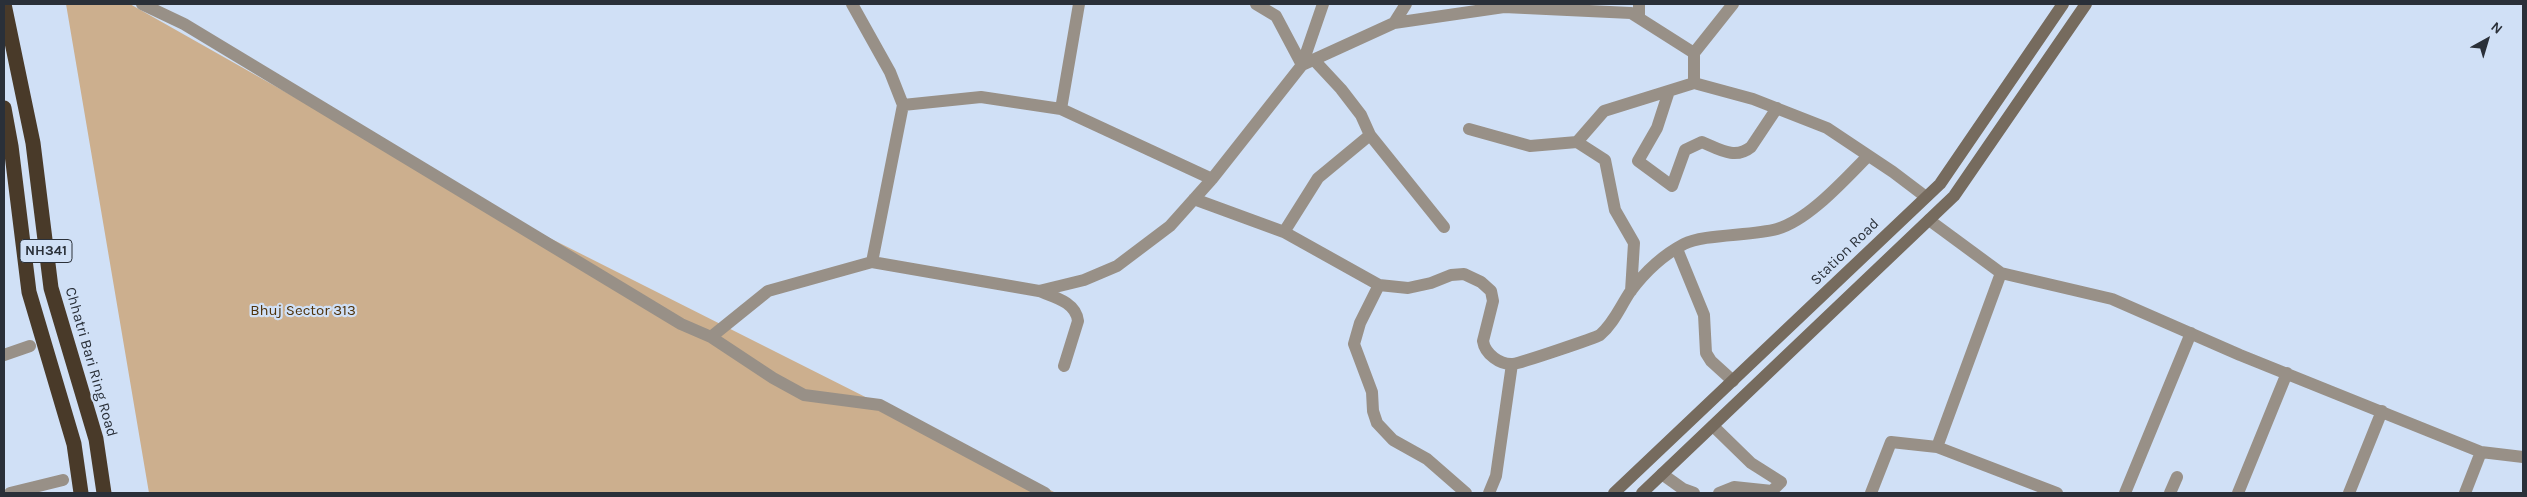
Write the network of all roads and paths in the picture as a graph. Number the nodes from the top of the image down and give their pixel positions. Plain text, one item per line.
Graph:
1 (4, 4) edge
2 (142, 4) edge
3 (852, 4) edge
4 (1079, 4) edge
5 (1256, 4) edge
6 (1323, 4) edge
7 (1406, 4) edge
8 (1733, 4) edge
9 (2063, 4) edge
10 (2086, 4) edge
11 (1639, 10) edge
12 (1394, 23) junction
13 (1694, 53) junction
14 (1308, 63) junction
15 (1694, 82) junction
16 (1669, 91) junction
17 (903, 105) junction
18 (4, 108) edge
19 (1777, 108) junction
20 (1061, 109) junction
21 (1469, 129) dead end
22 (1370, 135) junction
23 (1577, 142) junction
24 (1868, 156) junction
25 (1212, 179) junction
26 (1926, 198) junction
27 (1194, 199) junction
28 (1930, 220) junction
29 (1444, 227) dead end
30 (1284, 232) junction
31 (1677, 249) junction
32 (872, 262) junction
33 (2001, 273) junction
34 (1379, 285) junction
35 (1039, 291) junction
36 (1631, 291) junction
37 (2191, 333) junction
38 (710, 337) junction
39 (30, 346) dead end
40 (4, 355) edge
41 (1512, 364) junction
42 (1064, 366) dead end
43 (2287, 373) junction
44 (1733, 381) junction
45 (2382, 411) junction
46 (1713, 426) junction
47 (1936, 447) junction
48 (2481, 452) junction
49 (2523, 457) edge
50 (1662, 474) junction
51 (2177, 477) dead end
52 (64, 480) dead end
53 (10, 493) edge
54 (81, 493) edge
55 (104, 493) edge
56 (1045, 493) edge
57 (1466, 493) edge
58 (1490, 493) edge
59 (1614, 493) edge
60 (1642, 493) edge
61 (1694, 493) edge
62 (1719, 493) edge
63 (1871, 493) edge
64 (2056, 493) edge
65 (2125, 493) edge
66 (2170, 493) edge
67 (2238, 493) edge
68 (2349, 493) edge
69 (2465, 493) edge

1 - 55 highway, Chhatri Bari Ring Road / NH341
2 - 38 street
3 - 17 street
4 - 20 street
5 - 14 street
6 - 14 street
7 - 12 street
8 - 13 street
9 - 26 street, Station Road
10 - 28 street
11 - 12 street
11 - 13 street
12 - 14 street
13 - 15 street
14 - 22 street
14 - 25 street
15 - 16 street
15 - 19 street
16 - 19 street
16 - 23 street
17 - 20 street
17 - 32 street
18 - 54 highway, NH341
19 - 24 street
20 - 25 street
21 - 23 street
22 - 29 street
22 - 30 street
23 - 36 street
24 - 26 street
24 - 31 street
25 - 27 street
26 - 44 street, Station Road
27 - 30 street
27 - 35 street
28 - 33 street
28 - 46 street
30 - 34 street
31 - 36 street
31 - 44 street
32 - 35 street
32 - 38 street
33 - 37 street
33 - 47 street
34 - 41 street
34 - 57 street
35 - 42 street
36 - 41 street
37 - 43 street
37 - 65 street
38 - 56 street
39 - 40 street
41 - 58 street
43 - 45 street
43 - 67 street
44 - 59 street, Station Road
45 - 48 street
45 - 68 street
46 - 50 street
46 - 62 street
47 - 63 street
47 - 64 street
48 - 49 street
48 - 69 street
50 - 60 street
50 - 61 street
51 - 66 street
52 - 53 street

